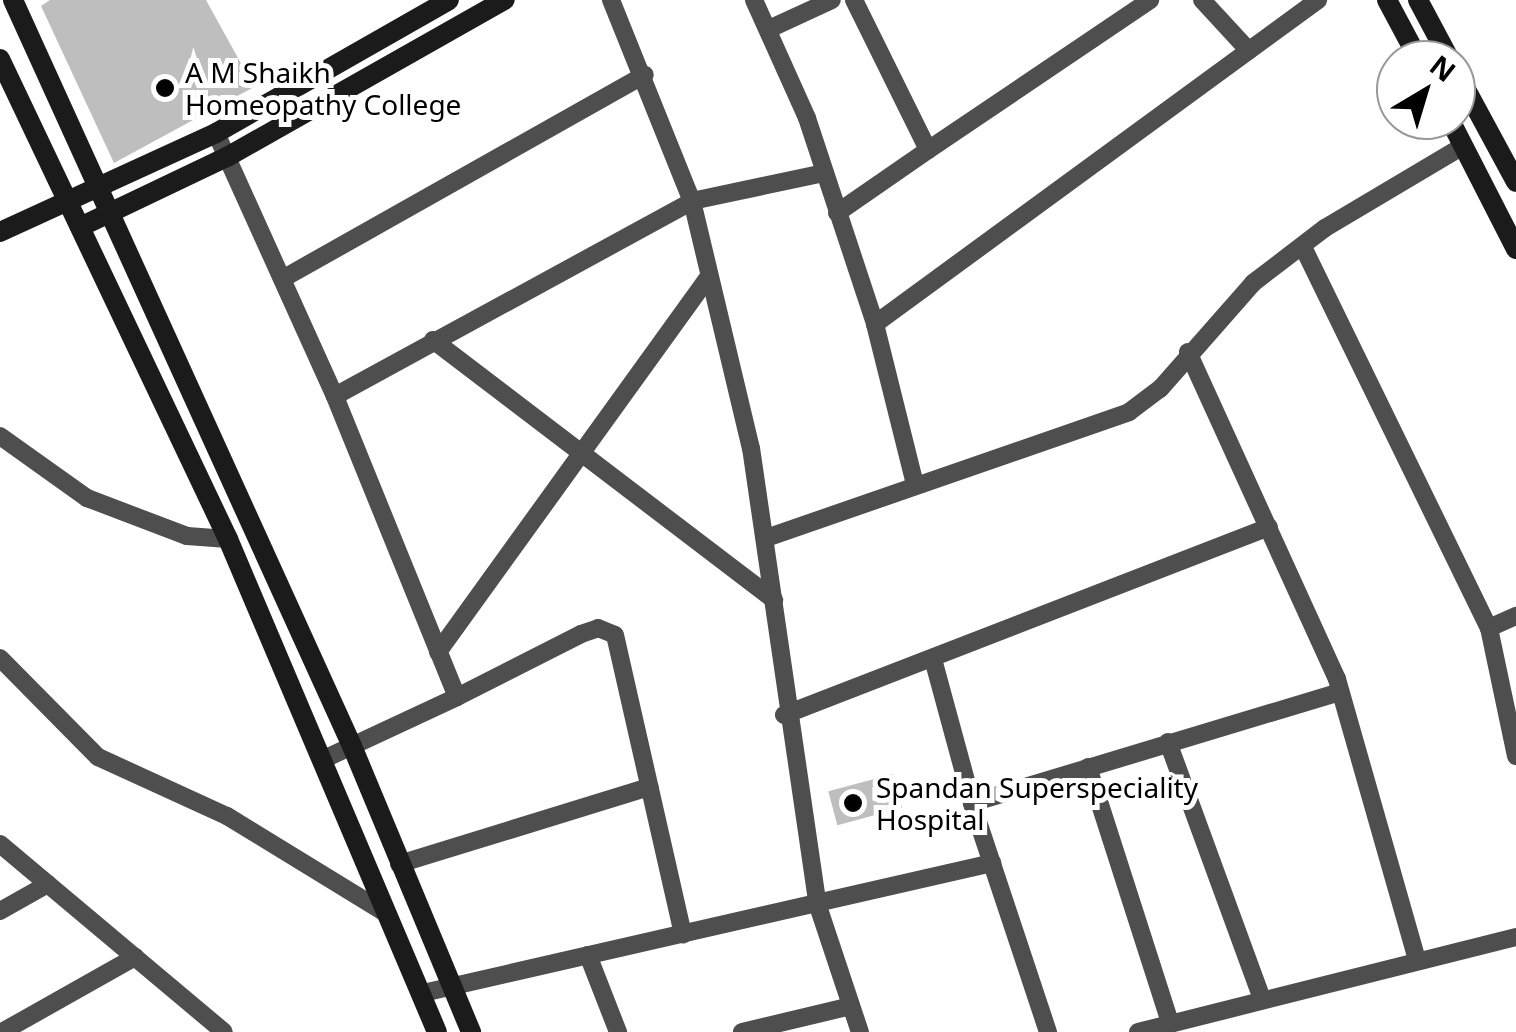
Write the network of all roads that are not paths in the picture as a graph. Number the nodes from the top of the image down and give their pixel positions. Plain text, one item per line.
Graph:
1 (450, 0) edge
2 (506, 0) edge
3 (611, 0) edge
4 (754, 0) edge
5 (832, 0) edge
6 (854, 0) edge
7 (1150, 0) edge
8 (1202, 0) edge
9 (1318, 0) edge
10 (1387, 0) edge
11 (1418, 0) edge
12 (19, 3) edge
13 (769, 29) junction
14 (1408, 40) edge
15 (1439, 40) edge
16 (1249, 51) junction
17 (0, 58) edge
18 (645, 75) junction
19 (1476, 108) edge
20 (216, 133) junction
21 (1460, 140) edge
22 (1463, 146) junction
23 (928, 150) junction
24 (227, 157) junction
25 (824, 172) junction
26 (1516, 182) edge
27 (101, 189) junction
28 (66, 202) junction
29 (692, 202) junction
30 (110, 210) junction
31 (837, 213) junction
32 (80, 227) junction
33 (0, 232) edge
34 (1302, 247) junction
35 (1516, 248) edge
36 (709, 276) junction
37 (284, 278) junction
38 (875, 324) junction
39 (433, 340) junction
40 (1188, 352) junction
41 (334, 396) junction
42 (0, 436) edge
43 (579, 459) junction
44 (914, 481) junction
45 (1269, 527) junction
46 (770, 536) junction
47 (228, 539) junction
48 (774, 600) junction
49 (1516, 616) edge
50 (1489, 628) junction
51 (438, 652) junction
52 (0, 658) edge
53 (933, 659) junction
54 (1340, 692) junction
55 (457, 697) junction
56 (784, 715) junction
57 (1168, 742) junction
58 (352, 746) junction
59 (1516, 756) edge
60 (322, 760) junction
61 (1088, 767) junction
62 (650, 786) junction
63 (972, 803) junction
64 (0, 844) edge
65 (992, 863) junction
66 (399, 864) junction
67 (48, 884) junction
68 (817, 903) junction
69 (0, 911) edge
70 (386, 914) junction
71 (683, 934) junction
72 (1516, 938) edge
73 (588, 955) junction
74 (135, 957) junction
75 (1417, 959) junction
76 (453, 986) junction
77 (423, 993) junction
78 (1262, 1000) junction
79 (852, 1006) junction
80 (1170, 1023) junction
81 (2, 1032) edge
82 (224, 1032) edge
83 (437, 1032) edge
84 (471, 1032) edge
85 (618, 1032) edge
86 (742, 1032) edge
87 (860, 1032) edge
88 (1048, 1032) edge
89 (1138, 1032) edge

1 - 20 street
2 - 24 street
3 - 18 street
4 - 13 street
5 - 13 street
6 - 23 street
7 - 23 street
8 - 16 street
9 - 16 street
10 - 14 street
11 - 15 street
12 - 27 street
13 - 25 street
16 - 38 street
17 - 28 street
18 - 29 street
18 - 37 street
19 - 26 street
20 - 24 street
20 - 27 street
21 - 22 street
22 - 34 street
22 - 35 street
23 - 31 street
24 - 30 street
24 - 37 street
25 - 29 street
25 - 31 street
27 - 28 street
27 - 30 street
28 - 32 street
28 - 33 street
29 - 36 street
29 - 39 street
30 - 32 street
30 - 58 street
31 - 38 street
32 - 47 street
34 - 40 street
34 - 50 street
36 - 43 street
36 - 46 street
37 - 41 street
38 - 44 street
39 - 41 street
39 - 43 street
40 - 44 street
40 - 45 street
41 - 51 street
42 - 47 street
43 - 48 street
43 - 51 street
44 - 46 street
45 - 53 street
45 - 54 street
46 - 48 street
47 - 60 street
48 - 56 street
49 - 50 street
50 - 59 street
51 - 55 street
52 - 70 street
53 - 56 street
53 - 63 street
54 - 57 street
54 - 75 street
55 - 58 street
55 - 62 street
56 - 68 street
57 - 61 street
57 - 78 street
58 - 60 street
58 - 66 street
60 - 70 street
61 - 63 street
61 - 80 street
62 - 66 street
62 - 71 street
63 - 65 street
64 - 67 street
65 - 68 street
65 - 88 street
66 - 76 street
67 - 69 street
67 - 74 street
68 - 71 street
68 - 79 street
70 - 77 street
71 - 73 street
72 - 75 street
73 - 76 street
73 - 85 street
74 - 81 street
74 - 82 street
75 - 78 street
76 - 77 street
76 - 84 street
77 - 83 street
78 - 80 street
79 - 86 street
79 - 87 street
80 - 89 street

